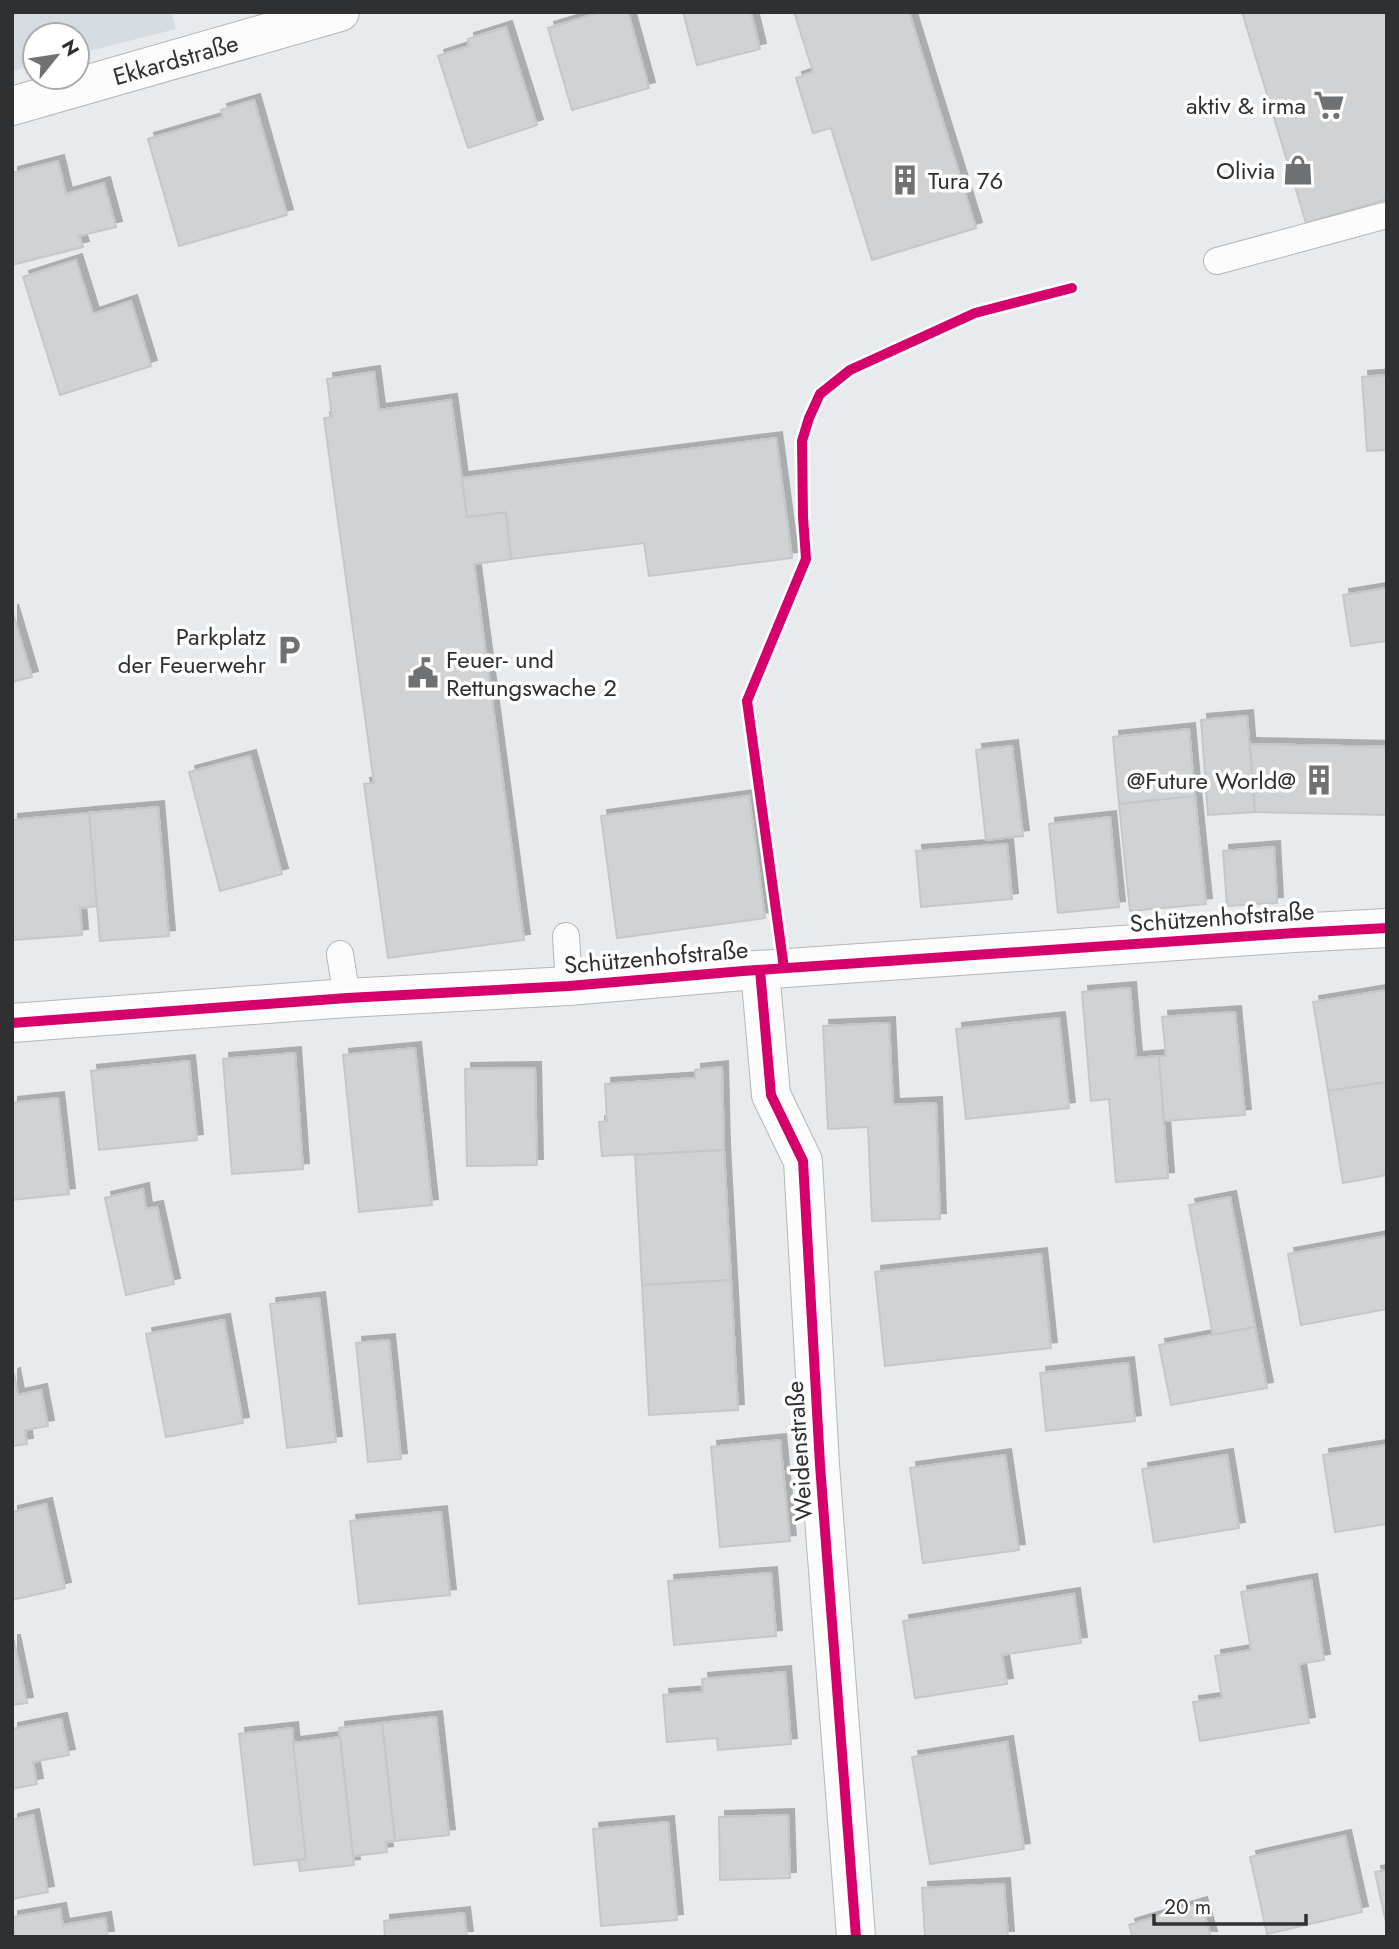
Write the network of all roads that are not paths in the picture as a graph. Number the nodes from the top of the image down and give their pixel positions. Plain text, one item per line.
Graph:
1 (340, 12) edge
2 (12, 106) edge
3 (1387, 215) edge
4 (1217, 261) dead end
5 (1387, 928) edge
6 (566, 936) dead end
7 (340, 954) dead end
8 (760, 970) junction
9 (569, 986) junction
10 (347, 999) junction
11 (12, 1023) edge
12 (856, 1937) edge

1 - 2 street, Ekkardstraße
3 - 4 lane
5 - 8 street, Schützenhofstraße
6 - 9 lane
7 - 10 lane
8 - 9 street, Schützenhofstraße
8 - 12 street, Weidenstraße
9 - 10 street, Schützenhofstraße
10 - 11 street, Schützenhofstraße

